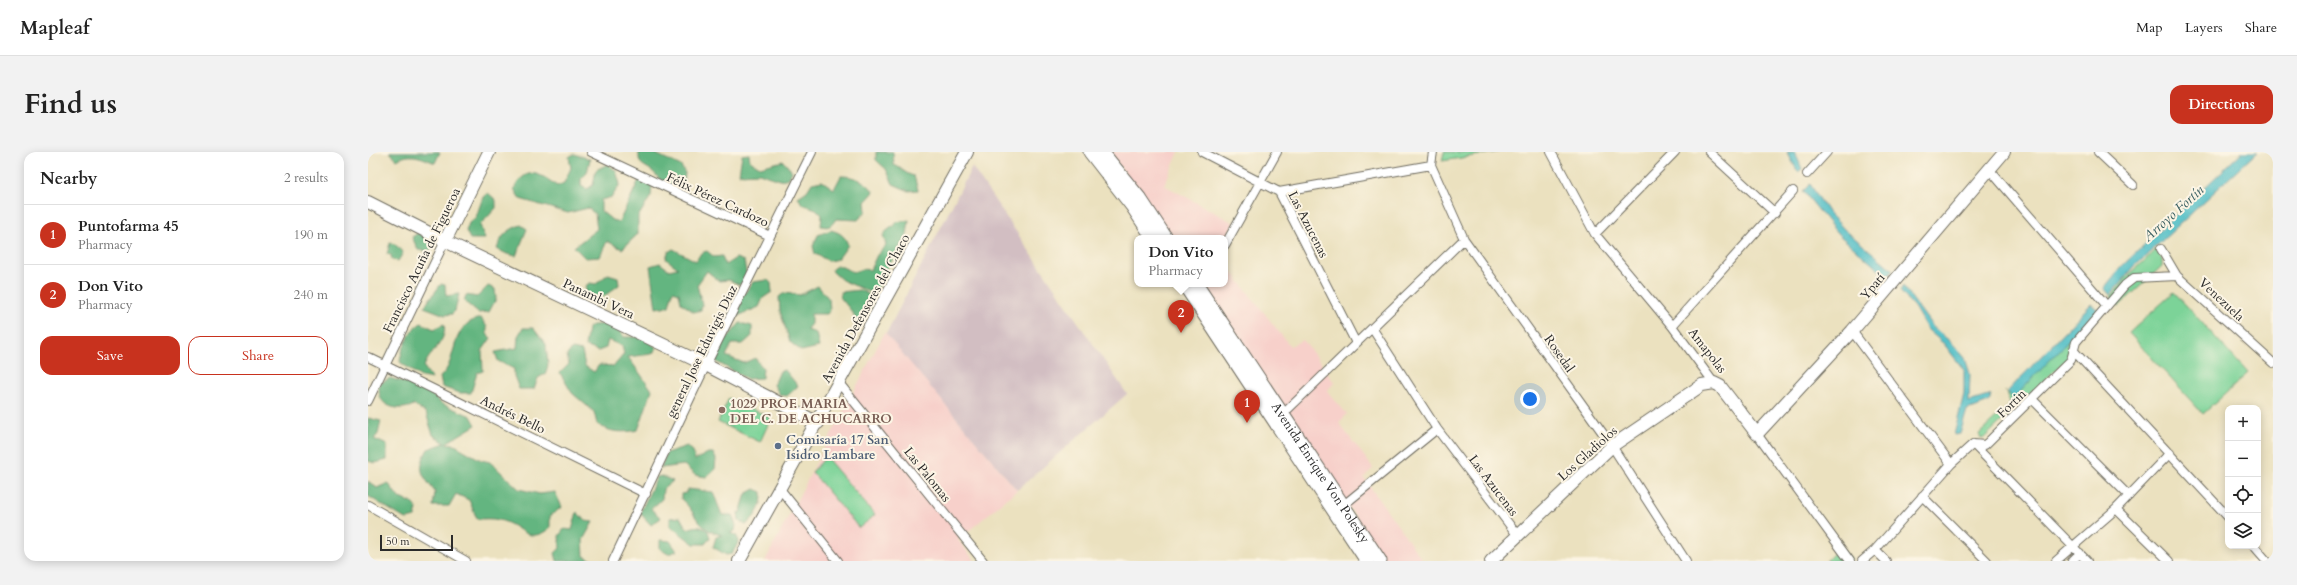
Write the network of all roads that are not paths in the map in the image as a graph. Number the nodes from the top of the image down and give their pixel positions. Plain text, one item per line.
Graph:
1 (489, 152) edge
2 (591, 152) edge
3 (812, 152) edge
4 (967, 152) edge
5 (1090, 152) edge
6 (1102, 152) edge
7 (1202, 152) edge
8 (1277, 152) edge
9 (1433, 152) edge
10 (1551, 152) edge
11 (1675, 152) edge
12 (1709, 152) edge
13 (1827, 152) edge
14 (2004, 152) edge
15 (2098, 152) edge
16 (1430, 165) junction
17 (1989, 169) junction
18 (1807, 174) dead end
19 (1261, 181) junction
20 (2133, 184) dead end
21 (1793, 191) dead end
22 (1279, 192) junction
23 (368, 202) edge
24 (1775, 213) junction
25 (1595, 234) junction
26 (1151, 235) edge
27 (1164, 235) edge
28 (770, 236) junction
29 (1464, 239) junction
30 (1228, 240) edge
31 (445, 241) junction
32 (2161, 248) dead end
33 (2177, 276) junction
34 (1198, 288) edge
35 (2108, 306) junction
36 (1672, 326) junction
37 (1372, 328) junction
38 (1852, 331) junction
39 (1356, 343) junction
40 (2073, 350) junction
41 (368, 357) edge
42 (2273, 363) edge
43 (706, 364) junction
44 (386, 365) junction
45 (839, 383) junction
46 (1714, 383) junction
47 (2032, 399) junction
48 (368, 401) edge
49 (1279, 418) junction
50 (818, 423) junction
51 (1437, 429) junction
52 (1757, 434) junction
53 (1973, 444) junction
54 (1612, 446) junction
55 (2170, 453) junction
56 (1951, 464) junction
57 (780, 489) junction
58 (646, 494) junction
59 (1922, 496) junction
60 (2129, 496) junction
61 (370, 506) edge
62 (1339, 509) junction
63 (2116, 509) junction
64 (2225, 515) edge
65 (368, 516) edge
66 (1518, 536) junction
67 (2073, 546) junction
68 (2257, 549) edge
69 (1875, 550) junction
70 (2080, 553) junction
71 (466, 561) edge
72 (613, 561) edge
73 (739, 561) edge
74 (838, 561) edge
75 (983, 561) edge
76 (1367, 561) edge
77 (1380, 561) edge
78 (1492, 561) edge
79 (1686, 561) edge
80 (1850, 561) edge
81 (1862, 561) edge
82 (1886, 561) edge
83 (1987, 561) edge
84 (2056, 561) edge
85 (2072, 561) edge
86 (2087, 561) edge
87 (2169, 561) edge
88 (2267, 561) edge

1 - 31 street, Francisco Acuña de Figueroa
2 - 28 street, Félix Pérez Cardozo
3 - 28 street, general Jose Eduvigis Diaz
4 - 45 street, Avenida Defensores del Chaco
5 - 26 main road
6 - 27 main road
7 - 19 street, Las Azucenas
8 - 19 street
9 - 16 street
10 - 25 street, Amapolas
11 - 25 street
12 - 24 street
13 - 18 street
14 - 17 street, Ypatí
15 - 20 street
16 - 22 street
16 - 29 street, Rosedal
17 - 35 street
17 - 38 street, Ypatí
19 - 22 street, Las Azucenas
19 - 30 street
21 - 24 street
22 - 39 street, Las Azucenas
23 - 31 street, Panambi Vera
24 - 36 street
25 - 36 street, Amapolas
28 - 43 street, general Jose Eduvigis Diaz
29 - 37 street
29 - 54 street, Rosedal
31 - 43 street, Panambi Vera
31 - 44 street, Francisco Acuña de Figueroa
32 - 33 street, Venezuela
33 - 35 street, Fortin
33 - 42 street, Venezuela
34 - 49 main road, Avenida Enrique Von Polesky
35 - 40 street, Fortin
36 - 46 street, Amapolas
37 - 39 street
37 - 51 street, Las Azucenas
38 - 52 street, Ypatí
38 - 56 street
39 - 49 street
40 - 47 street, Fortin
40 - 55 street
41 - 44 street, Andrés Bello
43 - 50 street, Panambi Vera
43 - 58 street, general Jose Eduvigis Diaz
44 - 48 street, Francisco Acuña de Figueroa
44 - 58 street, Andrés Bello
45 - 50 street, Avenida Defensores del Chaco
45 - 75 street, Las Palomas
46 - 52 street, Amapolas
46 - 54 street, Los Gladiolos
47 - 53 street, Fortin
47 - 60 street
49 - 62 main road, Avenida Enrique Von Polesky
50 - 57 street, Avenida Defensores del Chaco
51 - 62 street
51 - 66 street, Las Azucenas
52 - 80 street, Amapolas
53 - 56 street, Fortin
53 - 67 street
54 - 66 street, Los Gladiolos
54 - 79 street, Rosedal
55 - 60 street
55 - 64 street
56 - 59 street, Fortin
57 - 73 street, Avenida Defensores del Chaco
57 - 74 street
58 - 72 street, general Jose Eduvigis Diaz
59 - 69 street, Fortin
59 - 83 street
60 - 63 street
61 - 65 street
61 - 71 street
62 - 76 main road, Avenida Enrique Von Polesky
62 - 77 main road, Avenida Enrique Von Polesky
63 - 67 street
63 - 87 street
66 - 78 street, Los Gladiolos
67 - 70 street
67 - 84 street
68 - 88 street
69 - 81 street, Fortin
69 - 82 street
70 - 85 street
70 - 86 street

